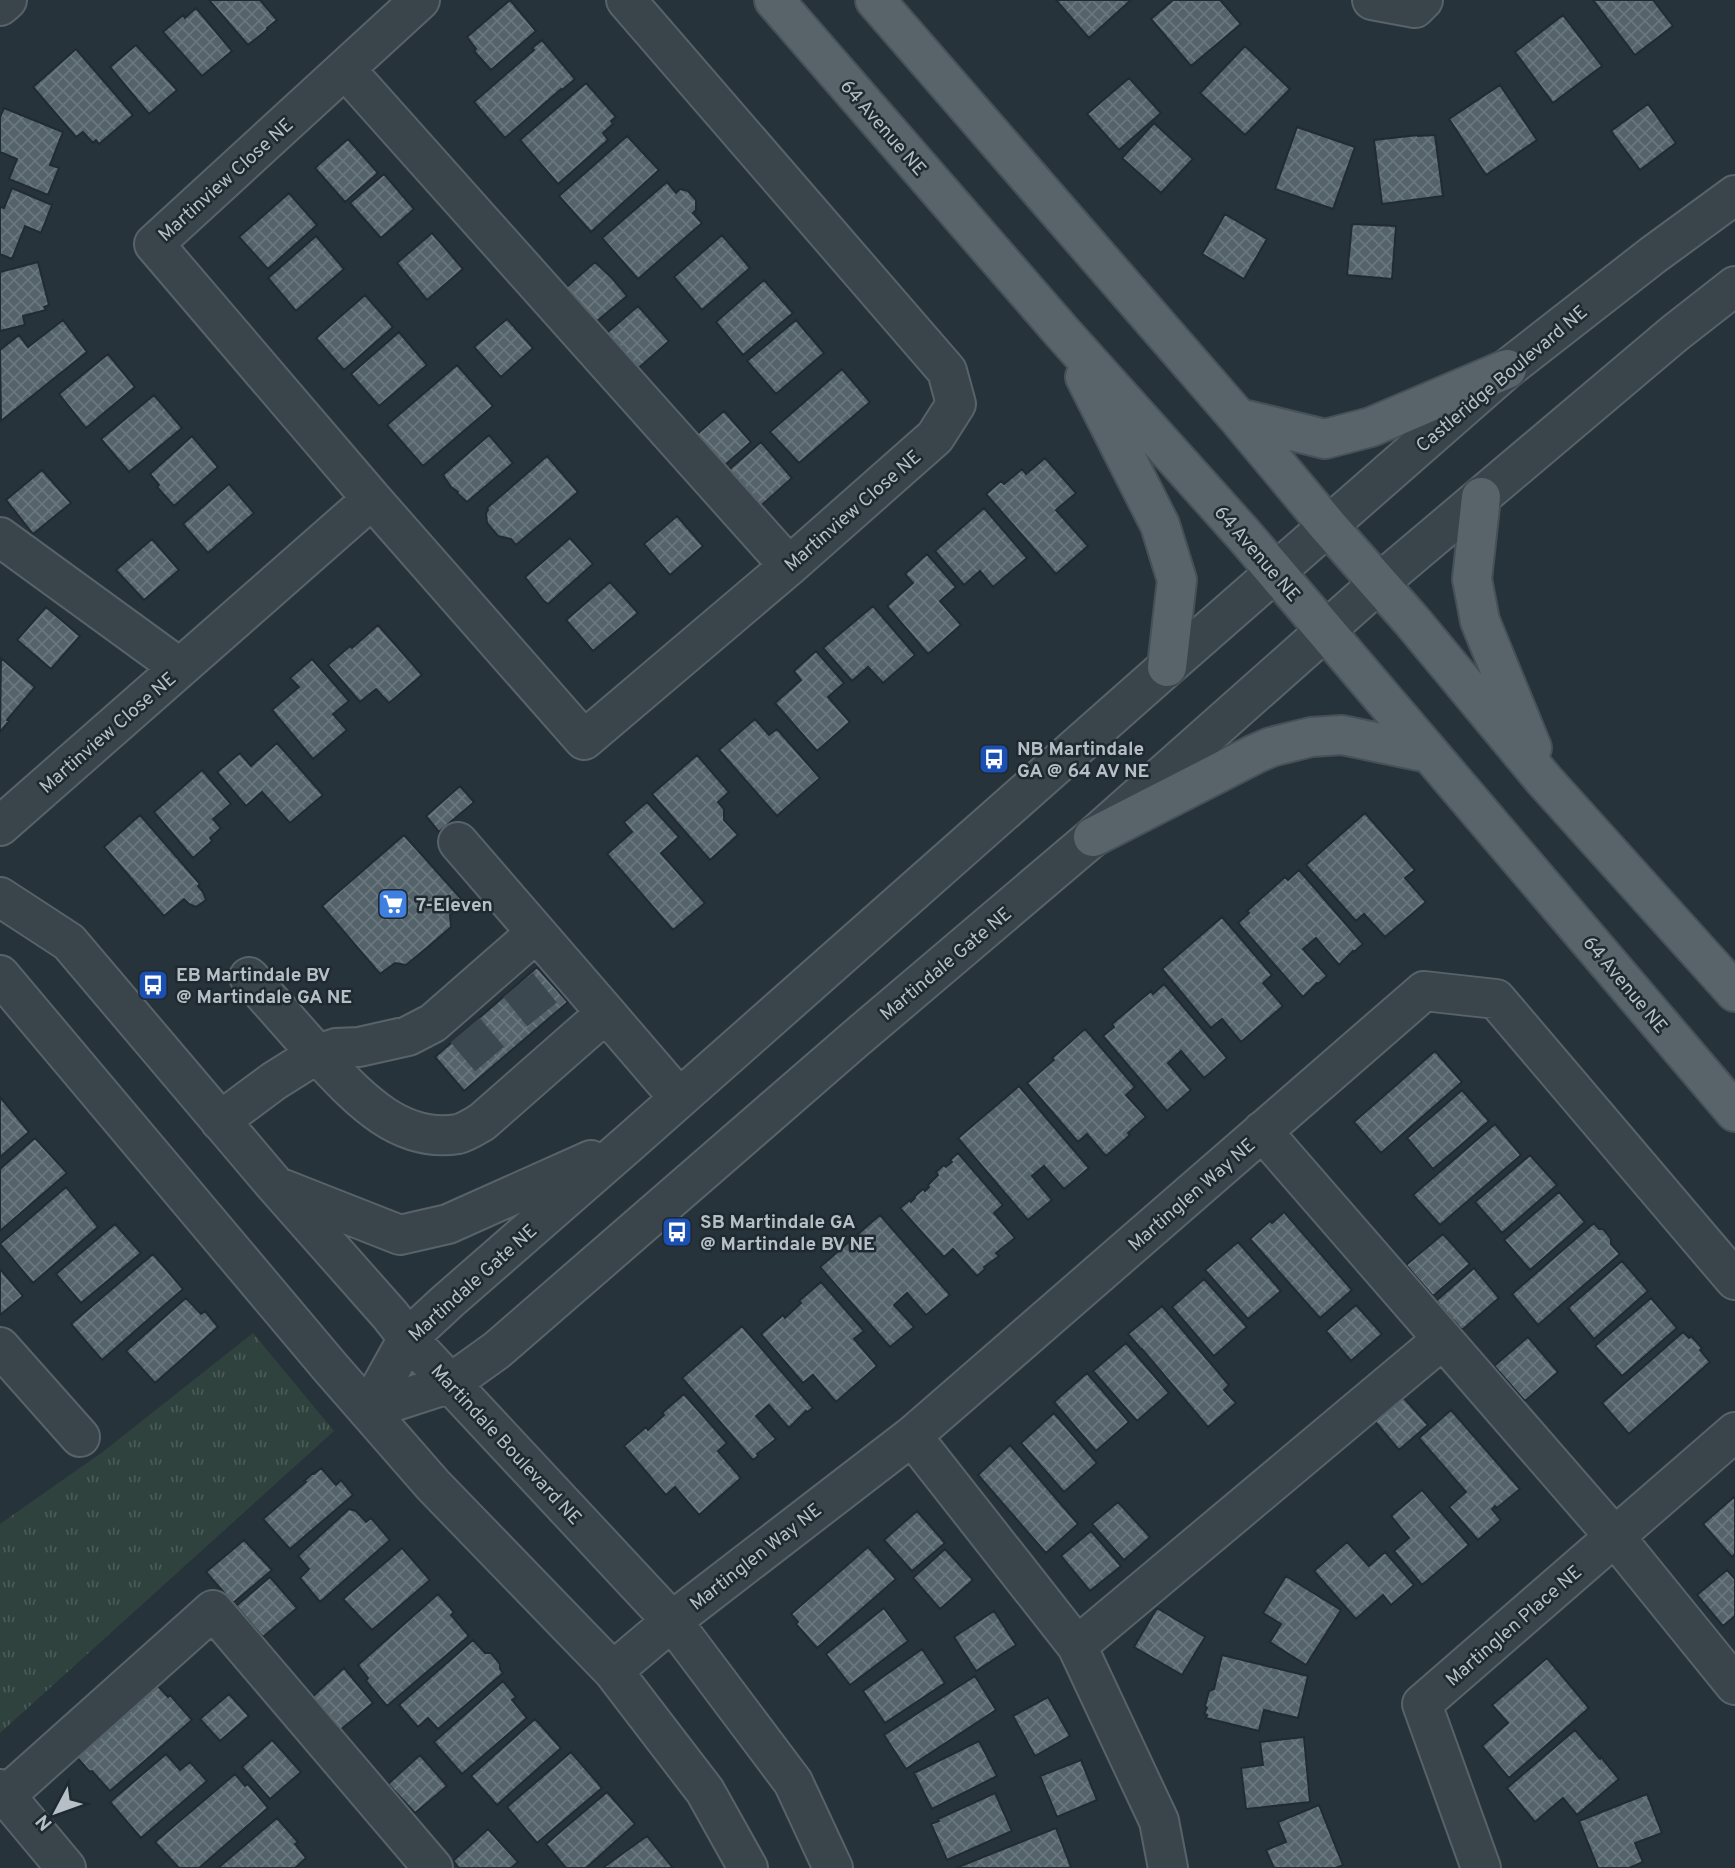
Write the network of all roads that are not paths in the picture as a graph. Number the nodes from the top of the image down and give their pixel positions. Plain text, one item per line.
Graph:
1 (7, 0) edge
2 (420, 0) edge
3 (626, 0) edge
4 (774, 0) edge
5 (875, 0) edge
6 (1372, 0) edge
7 (1423, 0) edge
8 (0, 6) edge
9 (345, 69) junction
10 (1735, 195) edge
11 (1735, 286) edge
12 (1062, 332) junction
13 (1507, 369) junction
14 (1238, 418) junction
15 (1481, 497) junction
16 (372, 499) junction
17 (1328, 526) junction
18 (0, 537) edge
19 (789, 566) junction
20 (1275, 572) junction
21 (1379, 583) junction
22 (1325, 631) junction
23 (1167, 667) junction
24 (180, 668) junction
25 (1428, 752) junction
26 (1544, 779) junction
27 (0, 826) edge
28 (1093, 837) junction
29 (458, 842) dead end
30 (0, 897) edge
31 (537, 933) junction
32 (0, 975) edge
33 (249, 977) dead end
34 (1735, 992) edge
35 (606, 1013) junction
36 (317, 1054) junction
37 (679, 1098) junction
38 (1735, 1112) edge
39 (220, 1121) junction
40 (1262, 1131) junction
41 (629, 1143) junction
42 (275, 1185) junction
43 (1735, 1280) edge
44 (408, 1338) junction
45 (1443, 1339) junction
46 (0, 1347) edge
47 (451, 1383) junction
48 (368, 1410) junction
49 (1735, 1432) edge
50 (912, 1436) junction
51 (80, 1437) dead end
52 (1615, 1536) junction
53 (671, 1621) junction
54 (1077, 1646) junction
55 (613, 1671) junction
56 (1735, 1685) edge
57 (3, 1793) edge
58 (66, 1868) edge
59 (433, 1868) edge
60 (748, 1868) edge
61 (833, 1868) edge
62 (1168, 1868) edge
63 (1481, 1868) edge

1 - 8 street
2 - 9 street, Martinview Close NE
3 - 19 street, Martinview Close NE
4 - 12 main road, 64 Avenue NE
5 - 14 main road
6 - 7 street
9 - 16 street, Martinview Close NE
9 - 19 street
10 - 13 street, Castleridge Boulevard NE
11 - 15 street
12 - 20 main road, 64 Avenue NE
12 - 23 main road
13 - 14 main road
13 - 17 street, Castleridge Boulevard NE
14 - 17 main road
15 - 21 street
15 - 26 main road
16 - 19 street, Martinview Close NE
16 - 24 street, Martinview Close NE
17 - 20 street, Castleridge Boulevard NE
17 - 21 main road
18 - 24 street
20 - 22 main road, 64 Avenue NE
20 - 23 street, Martindale Gate NE
21 - 22 street
21 - 26 main road
22 - 25 main road, 64 Avenue NE
22 - 28 street, Martindale Gate NE
23 - 37 street, Martindale Gate NE
24 - 27 street, Martinview Close NE
25 - 28 main road
25 - 38 main road, 64 Avenue NE
26 - 34 main road
28 - 47 street, Martindale Gate NE
29 - 31 street
30 - 39 street, Martindale Boulevard NE
31 - 35 street
31 - 36 street
32 - 48 street
33 - 36 street
35 - 36 street
35 - 37 street
36 - 39 street
37 - 41 street, Martindale Gate NE
39 - 42 street, Martindale Boulevard NE
40 - 43 street, Martinglen Way NE
40 - 45 street
40 - 50 street, Martinglen Way NE
41 - 42 street
41 - 44 street, Martindale Gate NE
42 - 44 street, Martindale Boulevard NE
44 - 47 street, Martindale Boulevard NE
44 - 48 street, Martindale Gate NE
45 - 52 street
45 - 54 street
46 - 51 street
47 - 48 street, Martindale Gate NE
47 - 53 street, Martindale Boulevard NE
48 - 55 street
49 - 52 street, Martinglen Place NE
50 - 53 street, Martinglen Way NE
50 - 54 street
52 - 56 street
52 - 63 street, Martinglen Place NE
53 - 55 street, Martinglen Way NE
53 - 61 street, Martindale Boulevard NE
54 - 62 street
55 - 60 street
57 - 58 street
57 - 59 street

